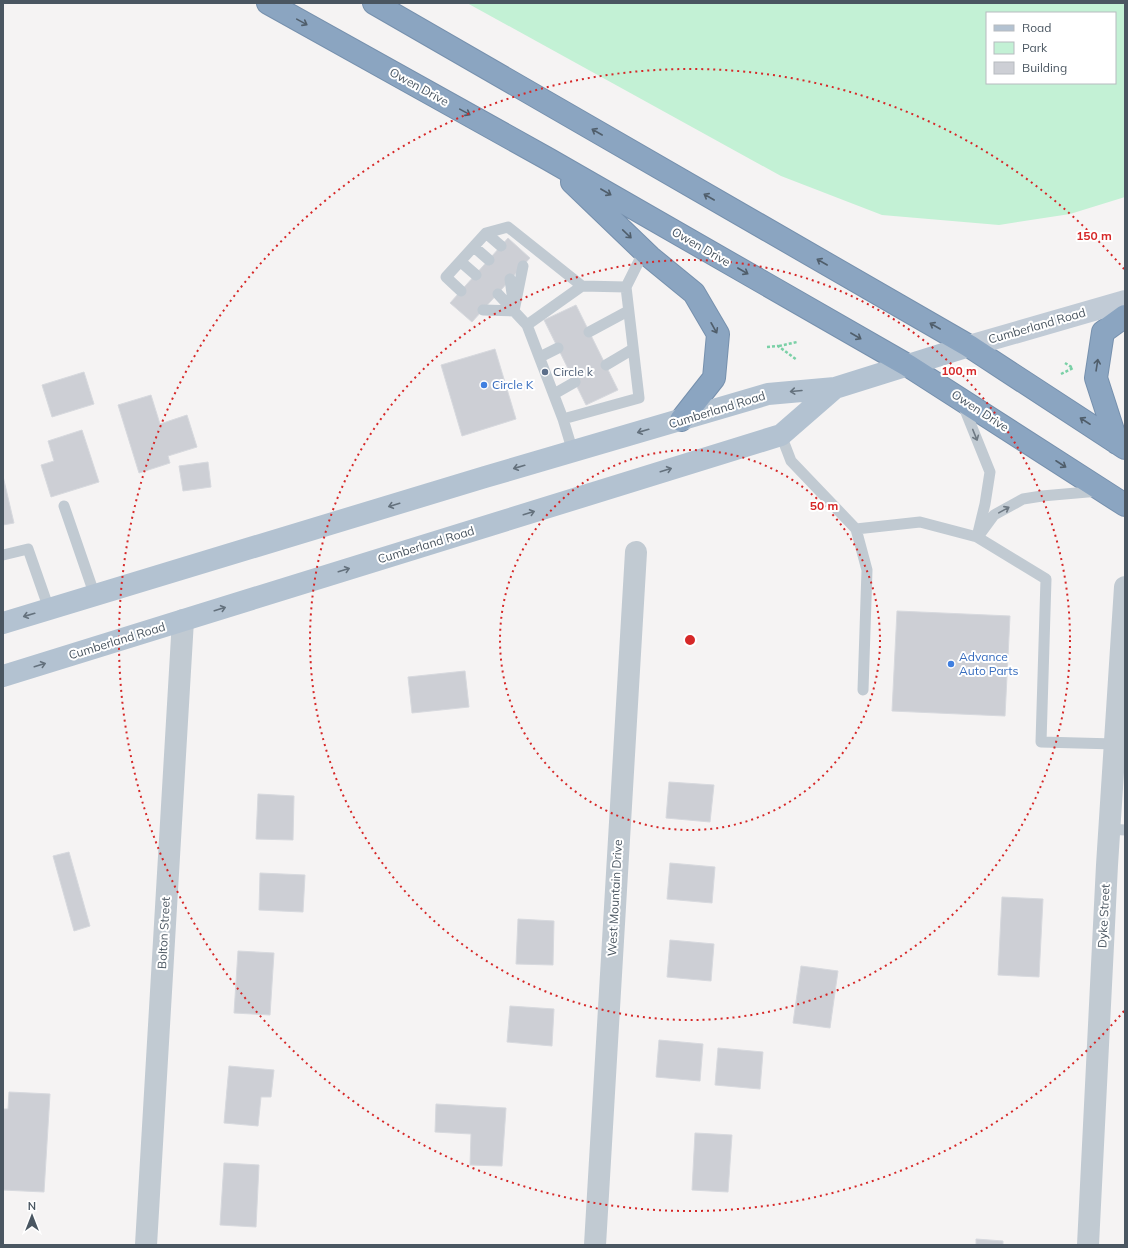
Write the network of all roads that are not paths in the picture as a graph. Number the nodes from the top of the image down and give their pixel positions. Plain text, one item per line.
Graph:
1 (268, 3) edge
2 (374, 3) edge
3 (548, 159) junction
4 (486, 233) junction
5 (501, 246) dead end
6 (474, 247) junction
7 (644, 251) junction
8 (488, 260) dead end
9 (461, 262) junction
10 (523, 266) dead end
11 (476, 275) dead end
12 (510, 279) dead end
13 (582, 286) junction
14 (626, 287) junction
15 (461, 291) dead end
16 (498, 294) dead end
17 (1125, 301) edge
18 (483, 310) dead end
19 (628, 311) junction
20 (514, 312) junction
21 (1125, 316) edge
22 (527, 325) junction
23 (589, 332) dead end
24 (969, 346) junction
25 (558, 348) dead end
26 (633, 349) junction
27 (540, 358) junction
28 (606, 365) dead end
29 (907, 366) junction
30 (575, 382) dead end
31 (835, 388) junction
32 (554, 394) junction
33 (961, 399) junction
34 (563, 419) junction
35 (680, 420) junction
36 (781, 435) junction
37 (1121, 445) edge
38 (573, 452) junction
39 (1101, 490) junction
40 (1125, 505) edge
41 (64, 506) dead end
42 (856, 529) junction
43 (977, 537) junction
44 (636, 552) dead end
45 (3, 555) edge
46 (1125, 588) edge
47 (95, 596) junction
48 (49, 610) junction
49 (183, 620) junction
50 (3, 623) edge
51 (3, 676) edge
52 (862, 690) dead end
53 (1121, 711) edge
54 (1115, 744) junction
55 (1117, 830) edge
56 (146, 1245) edge
57 (594, 1245) edge
58 (1088, 1245) edge

1 -> 3 highway, Owen Drive
24 -> 2 highway
3 -> 7 highway
3 -> 29 highway, Owen Drive
4 - 5 lane
4 - 6 lane
4 - 13 lane
6 - 8 lane
6 - 9 lane
7 - 14 lane
7 -> 35 highway
9 - 11 lane
9 - 15 lane
10 - 20 lane
12 - 20 lane
13 - 14 lane
13 - 22 lane
14 - 19 lane
16 - 20 lane
17 - 24 main road, Cumberland Road
18 - 20 lane
19 - 23 lane
19 - 26 lane
20 - 22 lane
37 -> 21 highway
22 - 27 lane
24 - 29 main road, Cumberland Road
37 -> 24 highway
25 - 27 lane
26 - 28 lane
26 - 34 lane
27 - 32 lane
29 - 31 main road, Cumberland Road
29 - 33 highway, Owen Drive
30 - 32 lane
31 -> 35 main road, Cumberland Road
31 - 36 main road, Cumberland Road
32 - 34 lane
33 -> 39 highway, Owen Drive
33 -> 43 lane
34 - 38 lane
35 -> 38 main road, Cumberland Road
36 - 42 lane
49 -> 36 main road, Cumberland Road
38 -> 47 main road, Cumberland Road
39 - 40 highway, Owen Drive
43 -> 39 lane
41 - 47 lane
42 - 43 lane
42 - 52 lane
43 - 54 lane
44 - 57 street, West Mountain Drive
45 - 48 lane
46 - 53 street, Dyke Street
47 - 48 main road, Cumberland Road
48 -> 50 main road, Cumberland Road
51 -> 49 main road, Cumberland Road
49 - 56 street, Bolton Street
53 - 54 street, Dyke Street
54 - 55 street, Dyke Street
55 - 58 street, Dyke Street

